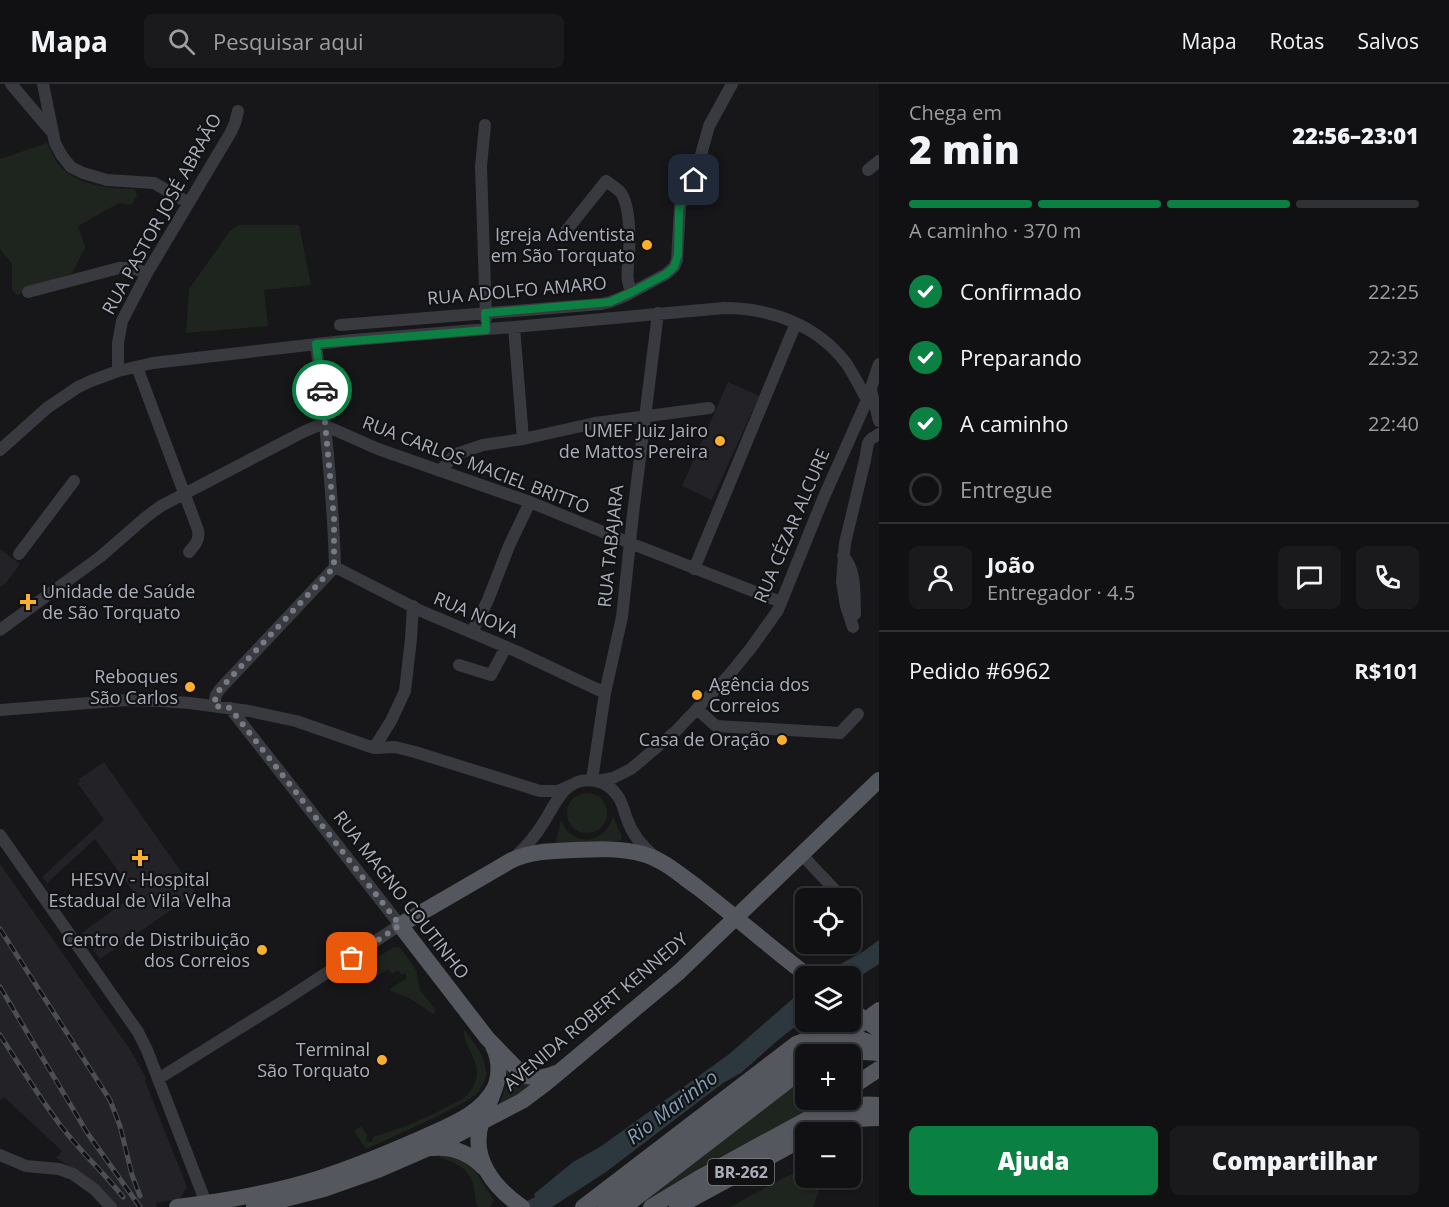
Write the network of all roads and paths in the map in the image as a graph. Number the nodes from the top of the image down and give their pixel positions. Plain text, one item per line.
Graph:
1 (11, 84) edge
2 (43, 84) edge
3 (732, 84) edge
4 (238, 111) dead end
5 (485, 125) dead end
6 (54, 134) junction
7 (879, 161) edge
8 (868, 170) dead end
9 (189, 203) junction
10 (566, 231) dead end
11 (147, 273) junction
12 (28, 292) dead end
13 (632, 292) junction
14 (485, 313) junction
15 (658, 314) junction
16 (796, 322) junction
17 (340, 325) dead end
18 (514, 327) junction
19 (486, 330) junction
20 (316, 344) junction
21 (879, 364) edge
22 (137, 367) junction
23 (118, 371) junction
24 (868, 394) junction
25 (709, 408) dead end
26 (324, 411) junction
27 (645, 416) junction
28 (879, 421) edge
29 (326, 426) junction
30 (308, 430) junction
31 (879, 434) edge
32 (524, 439) junction
33 (0, 450) edge
34 (440, 471) junction
35 (74, 481) dead end
36 (184, 494) junction
37 (530, 502) junction
38 (630, 543) junction
39 (189, 552) dead end
40 (18, 554) dead end
41 (843, 556) junction
42 (334, 567) junction
43 (694, 569) junction
44 (782, 602) junction
45 (413, 606) junction
46 (855, 614) dead end
47 (853, 627) dead end
48 (0, 630) edge
49 (472, 632) junction
50 (506, 647) junction
51 (459, 665) dead end
52 (605, 693) junction
53 (214, 706) junction
54 (230, 708) junction
55 (0, 710) edge
56 (698, 710) junction
57 (858, 714) dead end
58 (374, 748) junction
59 (639, 763) junction
60 (879, 780) edge
61 (595, 781) junction
62 (569, 786) junction
63 (621, 802) junction
64 (0, 835) edge
65 (802, 855) junction
66 (512, 860) junction
67 (662, 862) junction
68 (834, 888) edge
69 (736, 917) junction
70 (400, 925) junction
71 (796, 966) edge
72 (879, 996) edge
73 (861, 1008) edge
74 (879, 1010) edge
75 (861, 1021) edge
76 (879, 1030) edge
77 (828, 1032) edge
78 (487, 1038) junction
79 (835, 1044) edge
80 (879, 1047) edge
81 (861, 1052) edge
82 (879, 1053) edge
83 (879, 1069) edge
84 (557, 1072) junction
85 (795, 1075) edge
86 (158, 1079) junction
87 (861, 1081) edge
88 (495, 1087) junction
89 (861, 1104) edge
90 (879, 1105) edge
91 (824, 1110) edge
92 (879, 1118) edge
93 (844, 1122) edge
94 (481, 1123) junction
95 (795, 1143) edge
96 (426, 1149) junction
97 (0, 1155) edge
98 (485, 1169) junction
99 (206, 1203) junction
100 (518, 1204) edge
101 (111, 1207) edge
102 (177, 1207) edge
103 (254, 1207) edge
104 (583, 1207) edge
105 (605, 1207) edge
106 (624, 1207) edge
107 (651, 1207) edge
108 (677, 1207) edge

1 - 6 street
2 - 6 street
3 - 13 street, RUA ADOLFO AMARO
4 - 9 street, RUA PASTOR JOSÉ ABRAÃO
5 - 14 street
6 - 9 street
7 - 8 street
9 - 11 street, RUA PASTOR JOSÉ ABRAÃO
10 - 13 street
11 - 12 street
11 - 23 street, RUA PASTOR JOSÉ ABRAÃO
13 - 14 street, RUA ADOLFO AMARO
14 - 17 street, RUA ADOLFO AMARO
14 - 19 street
15 - 16 street
15 - 18 street
15 - 27 street, RUA TABAJARA
16 - 24 street
16 - 43 street
18 - 19 street
18 - 32 street
19 - 20 street
20 - 22 street
20 - 26 street
21 - 24 street, RUA CÉZAR ALCURE
22 - 23 street
22 - 36 street
23 - 33 street
24 - 28 street
24 - 44 street, RUA CÉZAR ALCURE
25 - 27 street
26 - 29 street
26 - 30 street
27 - 32 street
27 - 38 street, RUA TABAJARA
29 - 30 street
29 - 34 street, RUA CARLOS MACIEL BRITTO
29 - 42 street
30 - 36 street
31 - 41 street
32 - 34 street
34 - 37 street, RUA CARLOS MACIEL BRITTO
35 - 40 street
36 - 39 street
36 - 48 street
37 - 38 street, RUA CARLOS MACIEL BRITTO
37 - 49 street
38 - 43 street, RUA CARLOS MACIEL BRITTO
38 - 52 street, RUA TABAJARA
41 - 46 street
41 - 47 street
42 - 45 street, RUA NOVA
42 - 53 street
43 - 44 street, RUA CARLOS MACIEL BRITTO
44 - 56 street, RUA CÉZAR ALCURE
45 - 49 street, RUA NOVA
45 - 58 street
49 - 50 street, RUA NOVA
50 - 51 street
50 - 52 street, RUA NOVA
52 - 61 street, RUA TABAJARA
53 - 54 street, RUA CÉZAR ALCURE
53 - 55 street, RUA CÉZAR ALCURE
54 - 58 street, RUA CÉZAR ALCURE
54 - 70 street, RUA MAGNO COUTINHO
56 - 57 street
56 - 59 street, RUA CÉZAR ALCURE
58 - 62 street, RUA CÉZAR ALCURE
59 - 61 street, RUA CÉZAR ALCURE
59 - 63 street, RUA CÉZAR ALCURE
60 - 65 main road, AVENIDA ROBERT KENNEDY
61 - 62 street, RUA CÉZAR ALCURE
61 - 63 street
62 - 66 street
63 - 67 street
64 - 86 street
65 - 68 street
65 - 69 main road, AVENIDA ROBERT KENNEDY
66 - 67 main road
66 - 70 main road
67 - 69 main road
69 - 71 main road
69 - 84 main road, AVENIDA ROBERT KENNEDY
70 - 78 main road, RUA MAGNO COUTINHO
70 - 86 street
72 - 73 main road
74 - 79 main road, bridge
75 - 76 main road
77 - 105 main road, bridge
78 - 84 main road, RUA MAGNO COUTINHO
78 - 88 main road
80 - 104 main road
81 - 82 main road
83 - 87 main road
84 - 94 main road, AVENIDA ROBERT KENNEDY
85 - 106 main road
86 - 99 street
88 - 94 main road
88 - 99 main road, AVENIDA ROBERT KENNEDY
89 - 90 main road
91 - 107 main road
92 - 93 main road
94 - 96 main road, AVENIDA ROBERT KENNEDY
94 - 98 main road
95 - 108 main road, BR-262
96 - 98 main road
96 - 103 main road, AVENIDA ROBERT KENNEDY
97 - 101 street
98 - 100 main road
99 - 102 main road, AVENIDA ROBERT KENNEDY

